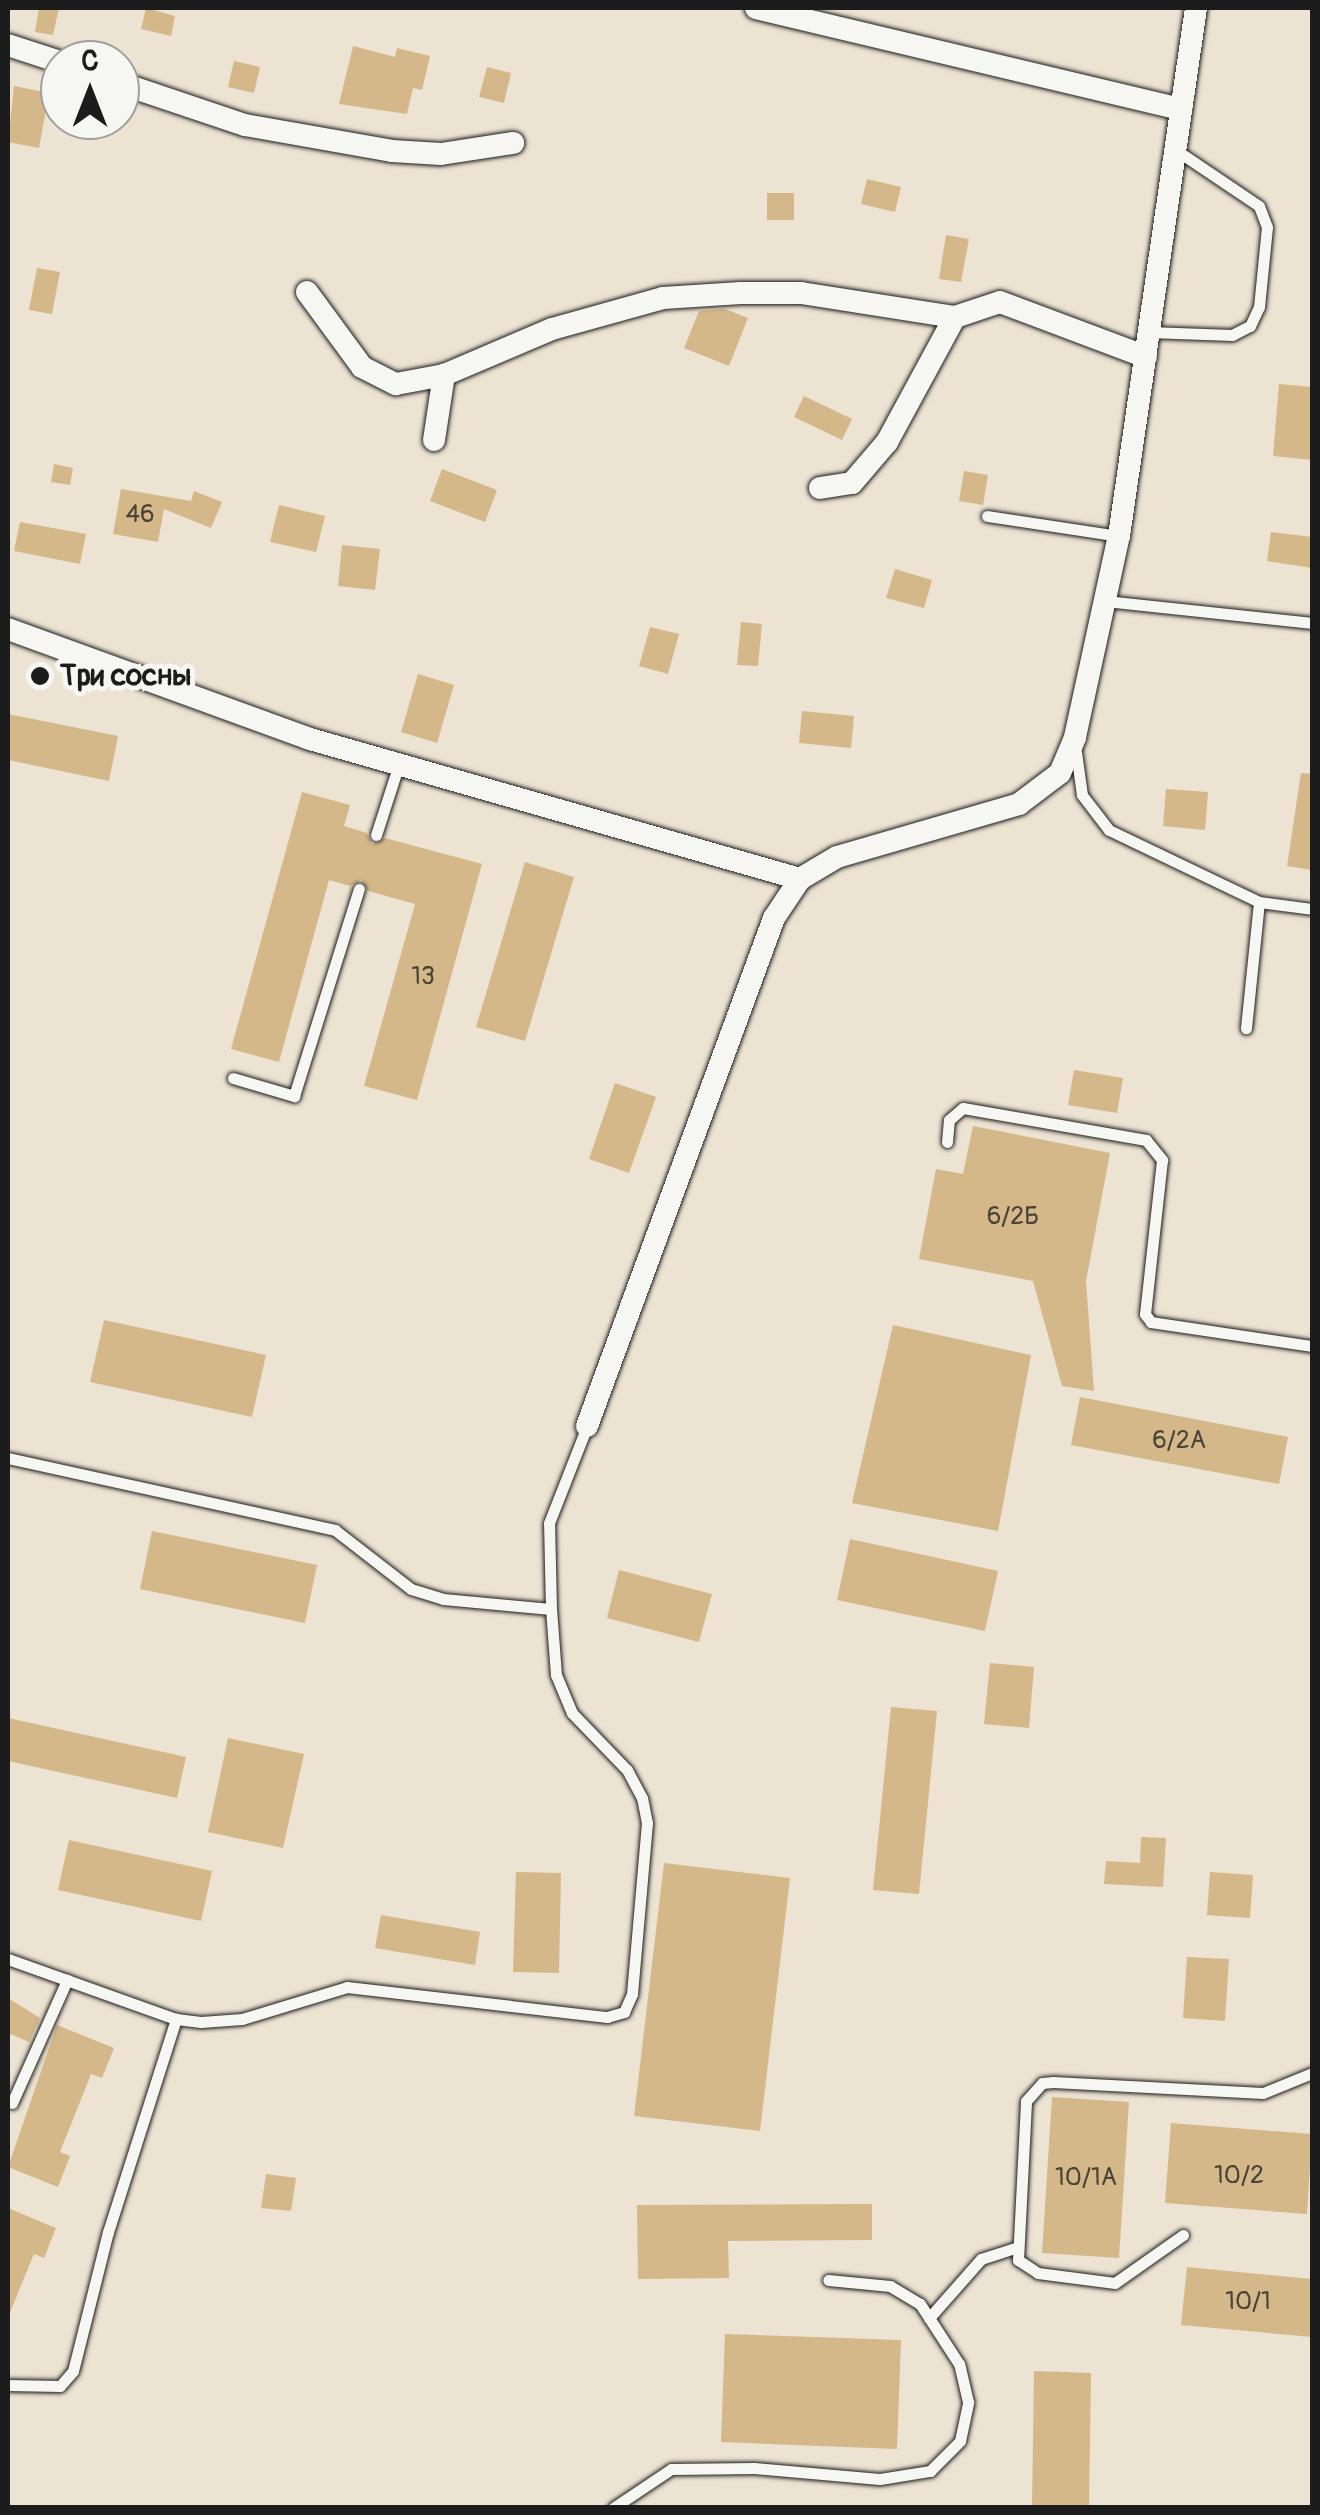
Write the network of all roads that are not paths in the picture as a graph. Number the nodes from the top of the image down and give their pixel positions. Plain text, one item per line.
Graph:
1 (756, 8) edge
2 (1196, 8) edge
3 (8, 45) edge
4 (40, 55) edge
5 (140, 89) edge
6 (1182, 109) junction
7 (514, 143) dead end
8 (1176, 150) junction
9 (307, 292) dead end
10 (955, 317) junction
11 (1150, 332) junction
12 (1146, 357) junction
13 (444, 375) junction
14 (434, 440) dead end
15 (820, 488) dead end
16 (987, 516) dead end
17 (1120, 536) junction
18 (1106, 602) junction
19 (1312, 623) edge
20 (8, 629) edge
21 (1075, 738) junction
22 (398, 764) junction
23 (376, 836) dead end
24 (800, 878) junction
25 (359, 889) dead end
26 (1259, 902) junction
27 (1312, 908) edge
28 (1246, 1028) dead end
29 (233, 1078) dead end
30 (946, 1142) dead end
31 (1312, 1346) edge
32 (588, 1426) joint
33 (8, 1458) edge
34 (552, 1609) junction
35 (8, 1959) edge
36 (67, 1980) junction
37 (176, 2020) junction
38 (1312, 2073) edge
39 (12, 2103) dead end
40 (1183, 2235) dead end
41 (1015, 2248) junction
42 (828, 2280) dead end
43 (929, 2318) junction
44 (8, 2385) edge
45 (614, 2508) edge

1 - 6 street
2 - 6 street
3 - 4 street
5 - 7 street
6 - 8 street
8 - 11 street
8 - 11 lane
9 - 13 street
10 - 12 street
10 - 13 street
10 - 15 street
11 - 12 street
12 - 17 street
13 - 14 street
16 - 17 lane
17 - 18 street
18 - 19 lane
18 - 21 street
20 - 22 street
21 - 24 street
21 - 26 lane
22 - 23 lane
22 - 24 street
24 - 32 street
25 - 29 lane
26 - 27 lane
26 - 28 lane
30 - 31 lane
32 - 34 lane
33 - 34 lane
34 - 37 lane
35 - 36 lane
36 - 37 lane
36 - 39 lane
37 - 44 lane
38 - 41 lane
40 - 41 lane
41 - 43 lane
42 - 43 lane
43 - 45 lane

